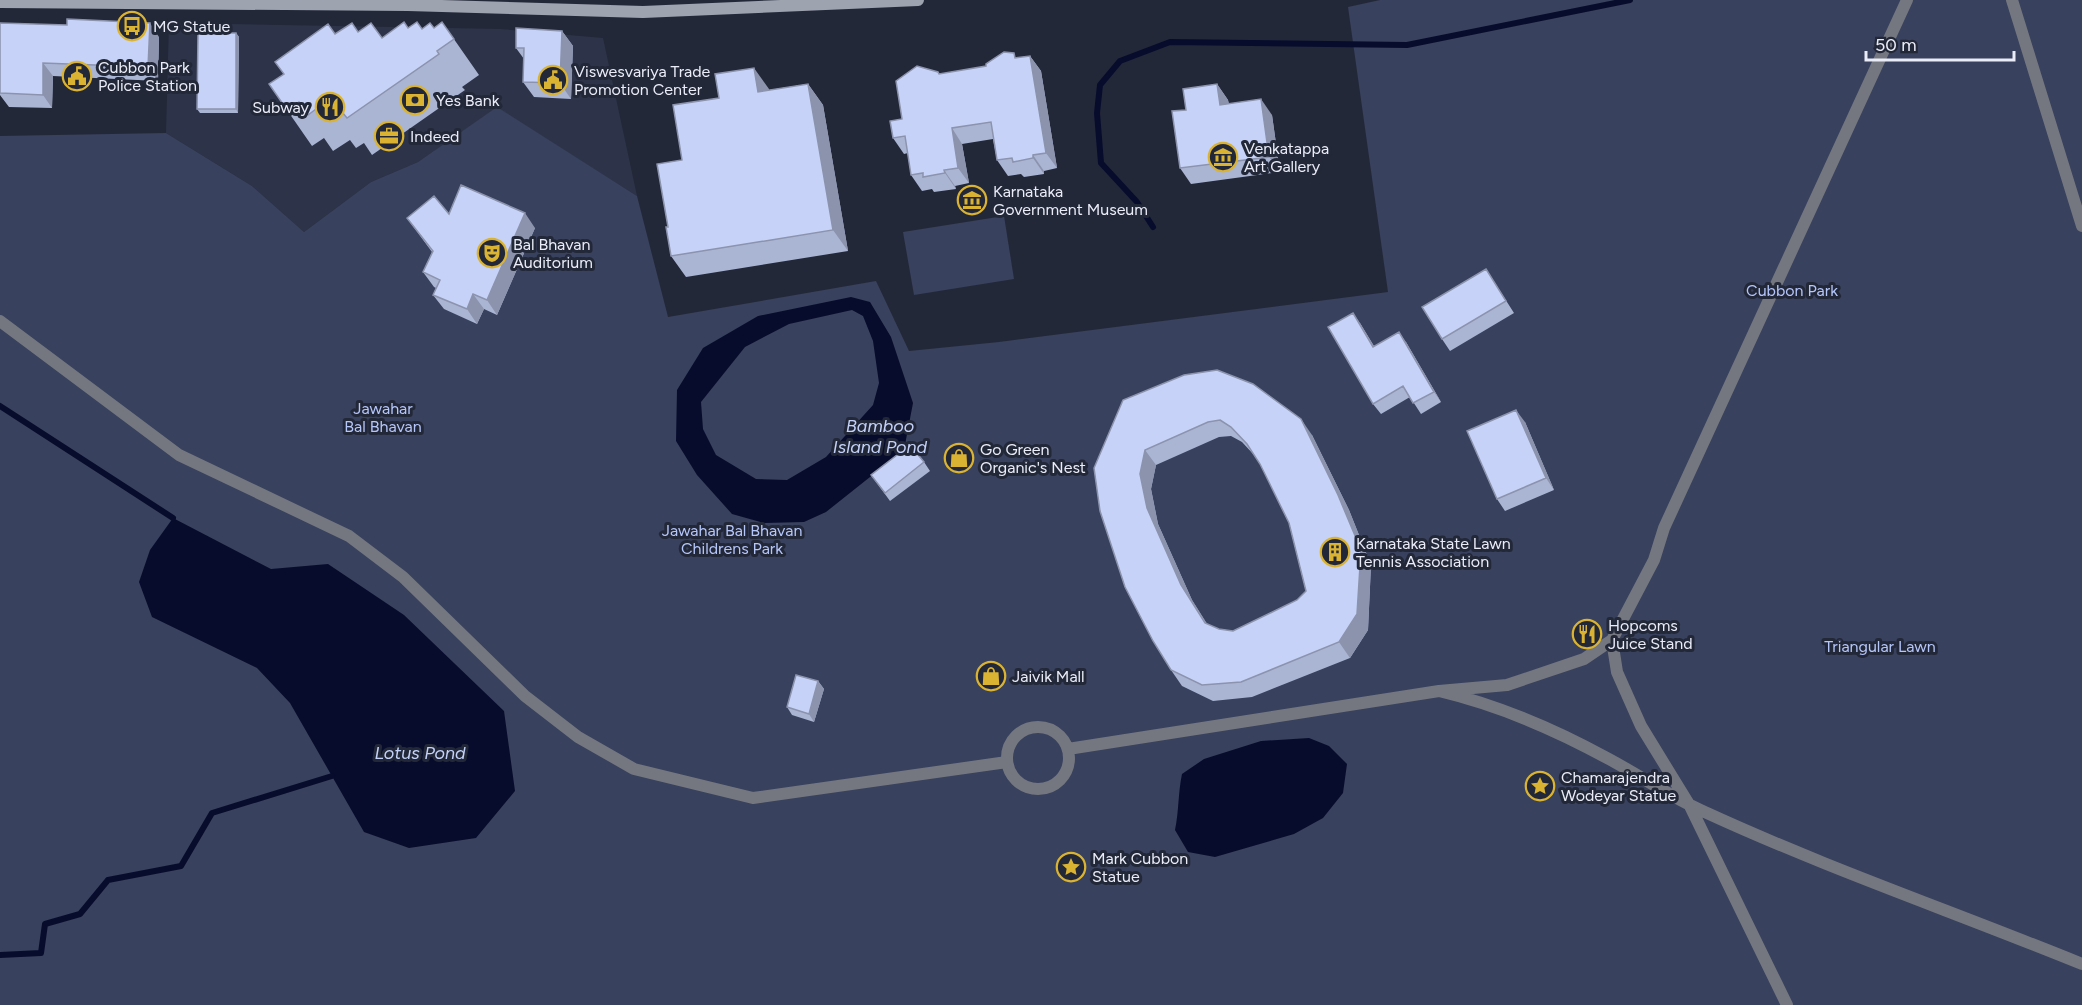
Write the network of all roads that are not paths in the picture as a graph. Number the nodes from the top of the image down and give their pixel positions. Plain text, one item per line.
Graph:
1 (918, 0) edge
2 (1907, 0) edge
3 (2012, 0) edge
4 (0, 2) edge
5 (2082, 226) edge
6 (0, 321) edge
7 (1612, 640) junction
8 (1439, 691) junction
9 (1068, 749) junction
10 (1007, 762) junction
11 (1690, 806) junction
12 (2082, 964) edge
13 (1787, 1005) edge

1 - 4 main road
2 - 7 street
3 - 5 street
6 - 10 street
7 - 8 street
7 - 11 street
8 - 9 street
8 - 11 street
9 - 10 street
9 - 10 street
11 - 12 street
11 - 13 street

